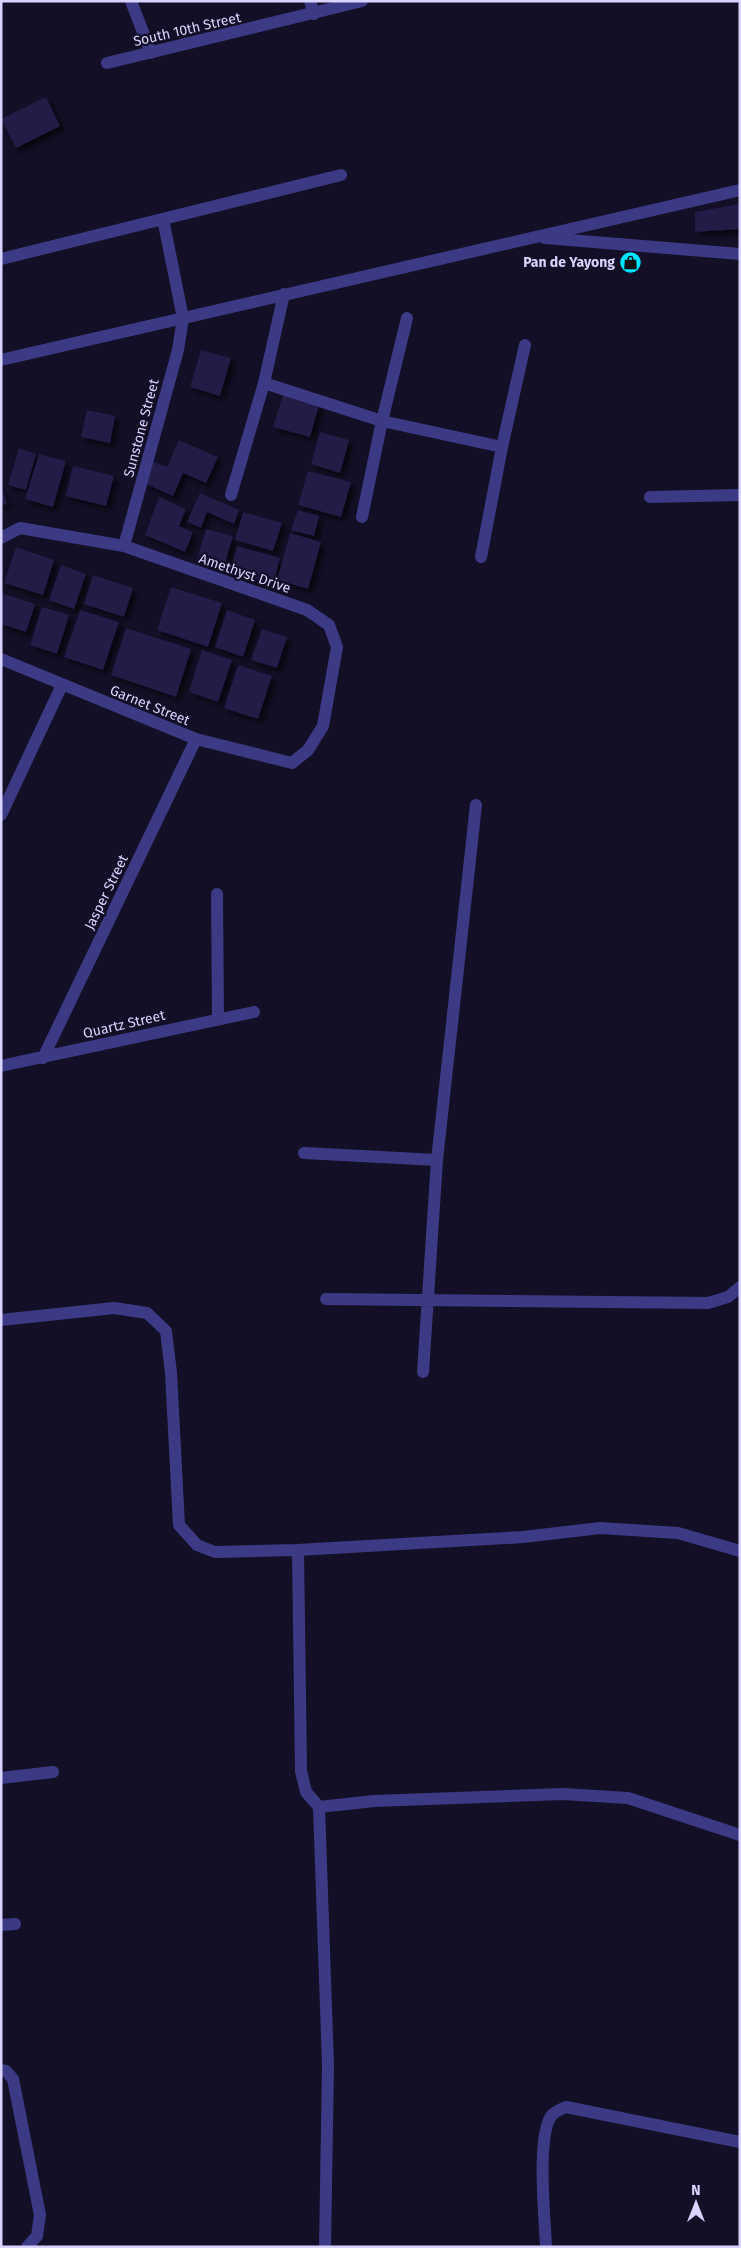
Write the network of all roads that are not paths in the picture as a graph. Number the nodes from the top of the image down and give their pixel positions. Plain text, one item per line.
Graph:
1 (131, 1) edge
2 (310, 1) edge
3 (362, 1) edge
4 (314, 14) junction
5 (150, 53) junction
6 (107, 63) dead end
7 (341, 175) dead end
8 (740, 190) edge
9 (163, 219) junction
10 (533, 237) junction
11 (740, 254) edge
12 (1, 259) edge
13 (284, 294) junction
14 (183, 318) junction
15 (407, 318) dead end
16 (525, 346) dead end
17 (1, 360) edge
18 (264, 383) junction
19 (382, 420) junction
20 (502, 447) junction
21 (231, 495) dead end
22 (740, 495) edge
23 (650, 497) dead end
24 (362, 517) dead end
25 (1, 538) edge
26 (124, 546) junction
27 (481, 557) dead end
28 (1, 660) edge
29 (62, 685) junction
30 (196, 739) junction
31 (292, 763) joint
32 (476, 805) dead end
33 (1, 815) edge
34 (217, 894) dead end
35 (254, 1012) dead end
36 (218, 1019) junction
37 (43, 1058) junction
38 (1, 1066) edge
39 (304, 1152) dead end
40 (437, 1160) junction
41 (740, 1286) edge
42 (326, 1299) dead end
43 (427, 1300) junction
44 (1, 1320) edge
45 (423, 1372) dead end
46 (298, 1550) junction
47 (740, 1551) edge
48 (53, 1772) dead end
49 (1, 1778) edge
50 (319, 1807) junction
51 (740, 1835) edge
52 (14, 1924) dead end
53 (1, 1925) edge
54 (1, 2070) edge
55 (740, 2142) edge
56 (27, 2247) edge
57 (325, 2247) edge
58 (546, 2247) edge

1 - 5 street
2 - 4 street
3 - 4 street, South 10th Street
4 - 5 street, South 10th Street
5 - 6 street, South 10th Street
7 - 9 street
8 - 10 street
9 - 12 street
9 - 14 street
10 - 11 street
10 - 13 street
13 - 14 street
13 - 18 street
14 - 17 street
14 - 26 street, Sunstone Street
15 - 19 street
16 - 20 street
18 - 19 street
18 - 21 street
19 - 20 street
19 - 24 street
20 - 27 street
22 - 23 street
25 - 26 street, Amethyst Drive
26 - 31 street, Amethyst Drive
28 - 29 street, Garnet Street
29 - 30 street, Garnet Street
29 - 33 street
30 - 31 street, Garnet Street
30 - 37 street, Jasper Street
32 - 40 street
34 - 36 street
35 - 36 street, Quartz Street
36 - 37 street, Quartz Street
37 - 38 street, Quartz Street
39 - 40 street
40 - 43 street
41 - 43 street
42 - 43 street
43 - 45 street
44 - 46 street
46 - 47 street
46 - 50 street
48 - 49 street
50 - 51 street
50 - 57 street
52 - 53 street
54 - 56 street
55 - 58 street

